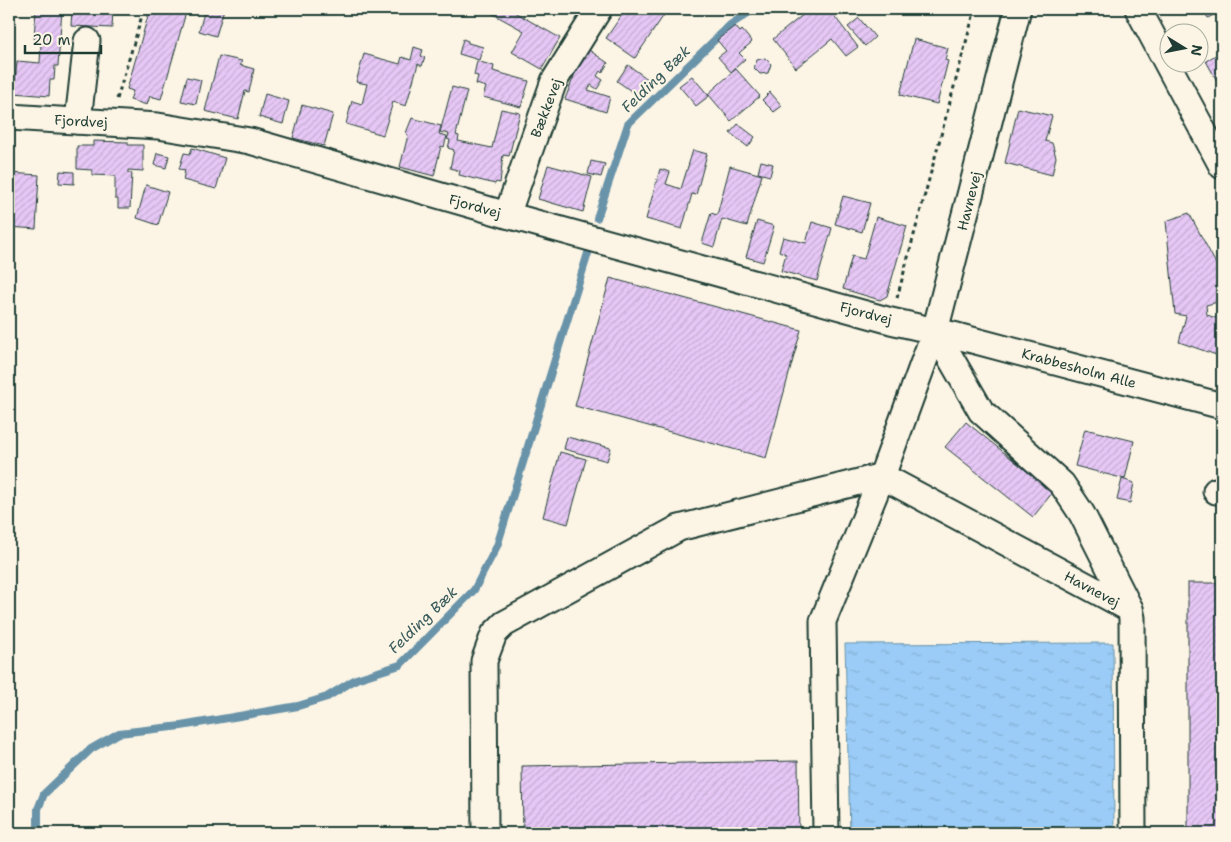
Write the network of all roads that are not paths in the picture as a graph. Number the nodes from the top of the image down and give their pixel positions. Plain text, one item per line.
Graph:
1 (599, 9) edge
2 (1018, 9) edge
3 (1138, 9) edge
4 (87, 41) dead end
5 (9, 117) edge
6 (78, 121) junction
7 (1222, 166) edge
8 (508, 215) junction
9 (936, 331) junction
10 (1222, 406) edge
11 (882, 476) junction
12 (1130, 609) junction
13 (485, 833) edge
14 (826, 833) edge
15 (1133, 833) edge

1 - 8 street, Bækkevej
2 - 9 street, Havnevej
3 - 7 street
4 - 6 street
5 - 6 street, Fjordvej
6 - 8 street, Fjordvej
8 - 9 street, Fjordvej
9 - 10 street, Krabbesholm Alle
9 - 11 street, Havnevej
9 - 12 street
11 - 12 street, Havnevej
11 - 13 street
11 - 14 street, Havnevej
12 - 15 street, Havnevej

